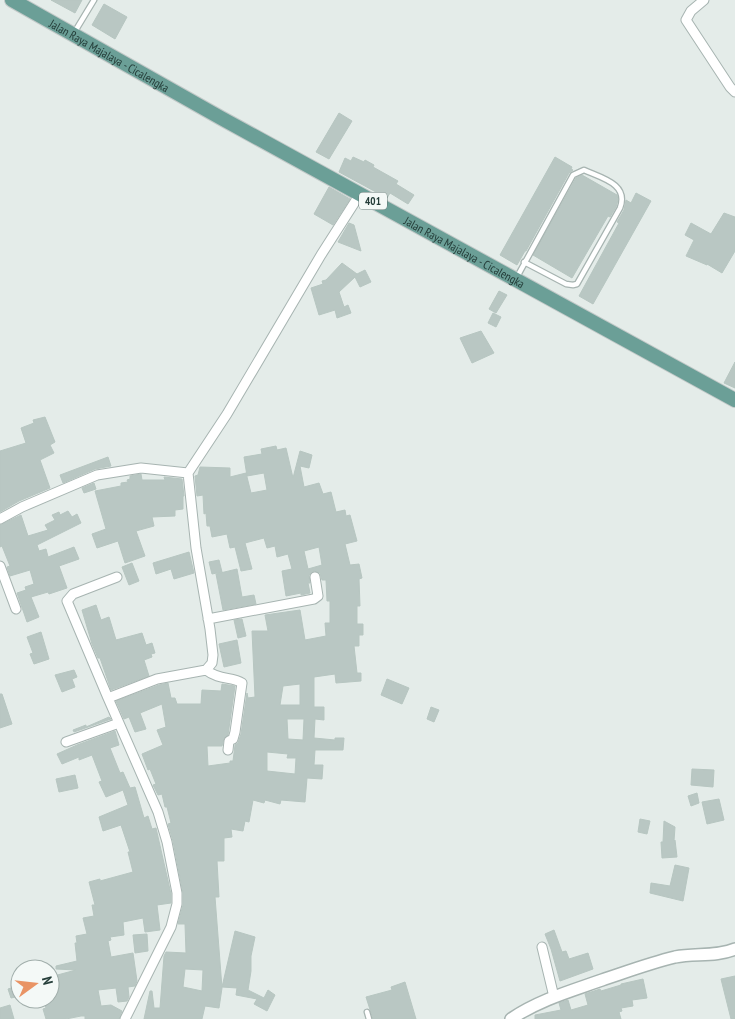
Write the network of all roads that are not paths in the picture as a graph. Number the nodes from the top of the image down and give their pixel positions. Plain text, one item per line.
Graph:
1 (12, 0) edge
2 (94, 0) edge
3 (704, 0) edge
4 (73, 34) junction
5 (735, 92) edge
6 (360, 194) junction
7 (524, 262) junction
8 (515, 281) junction
9 (735, 400) edge
10 (188, 473) junction
11 (0, 519) edge
12 (0, 566) edge
13 (117, 577) dead end
14 (315, 577) dead end
15 (16, 609) dead end
16 (208, 619) junction
17 (206, 670) junction
18 (108, 698) junction
19 (119, 723) junction
20 (66, 742) dead end
21 (228, 750) dead end
22 (542, 947) dead end
23 (735, 949) edge
24 (554, 997) junction
25 (367, 1012) dead end
26 (523, 1015) edge
27 (125, 1019) edge
28 (369, 1019) edge
29 (511, 1019) edge

1 - 4 main road, Jalan Raya Majalaya - Cicalengka / 401
2 - 4 lane
3 - 5 street
4 - 6 main road, Jalan Raya Majalaya - Cicalengka / 401
6 - 8 main road, Jalan Raya Majalaya - Cicalengka / 401
6 - 10 street
7 - 7 lane
7 - 8 lane
8 - 9 main road, Jalan Raya Majalaya - Cicalengka / 401
10 - 11 street
10 - 16 street
12 - 15 street
13 - 18 street
14 - 16 street
16 - 17 street
17 - 18 street
17 - 21 street
18 - 19 street
19 - 20 street
19 - 27 street
22 - 24 street
23 - 24 street
24 - 26 street
25 - 28 lane
26 - 29 street

